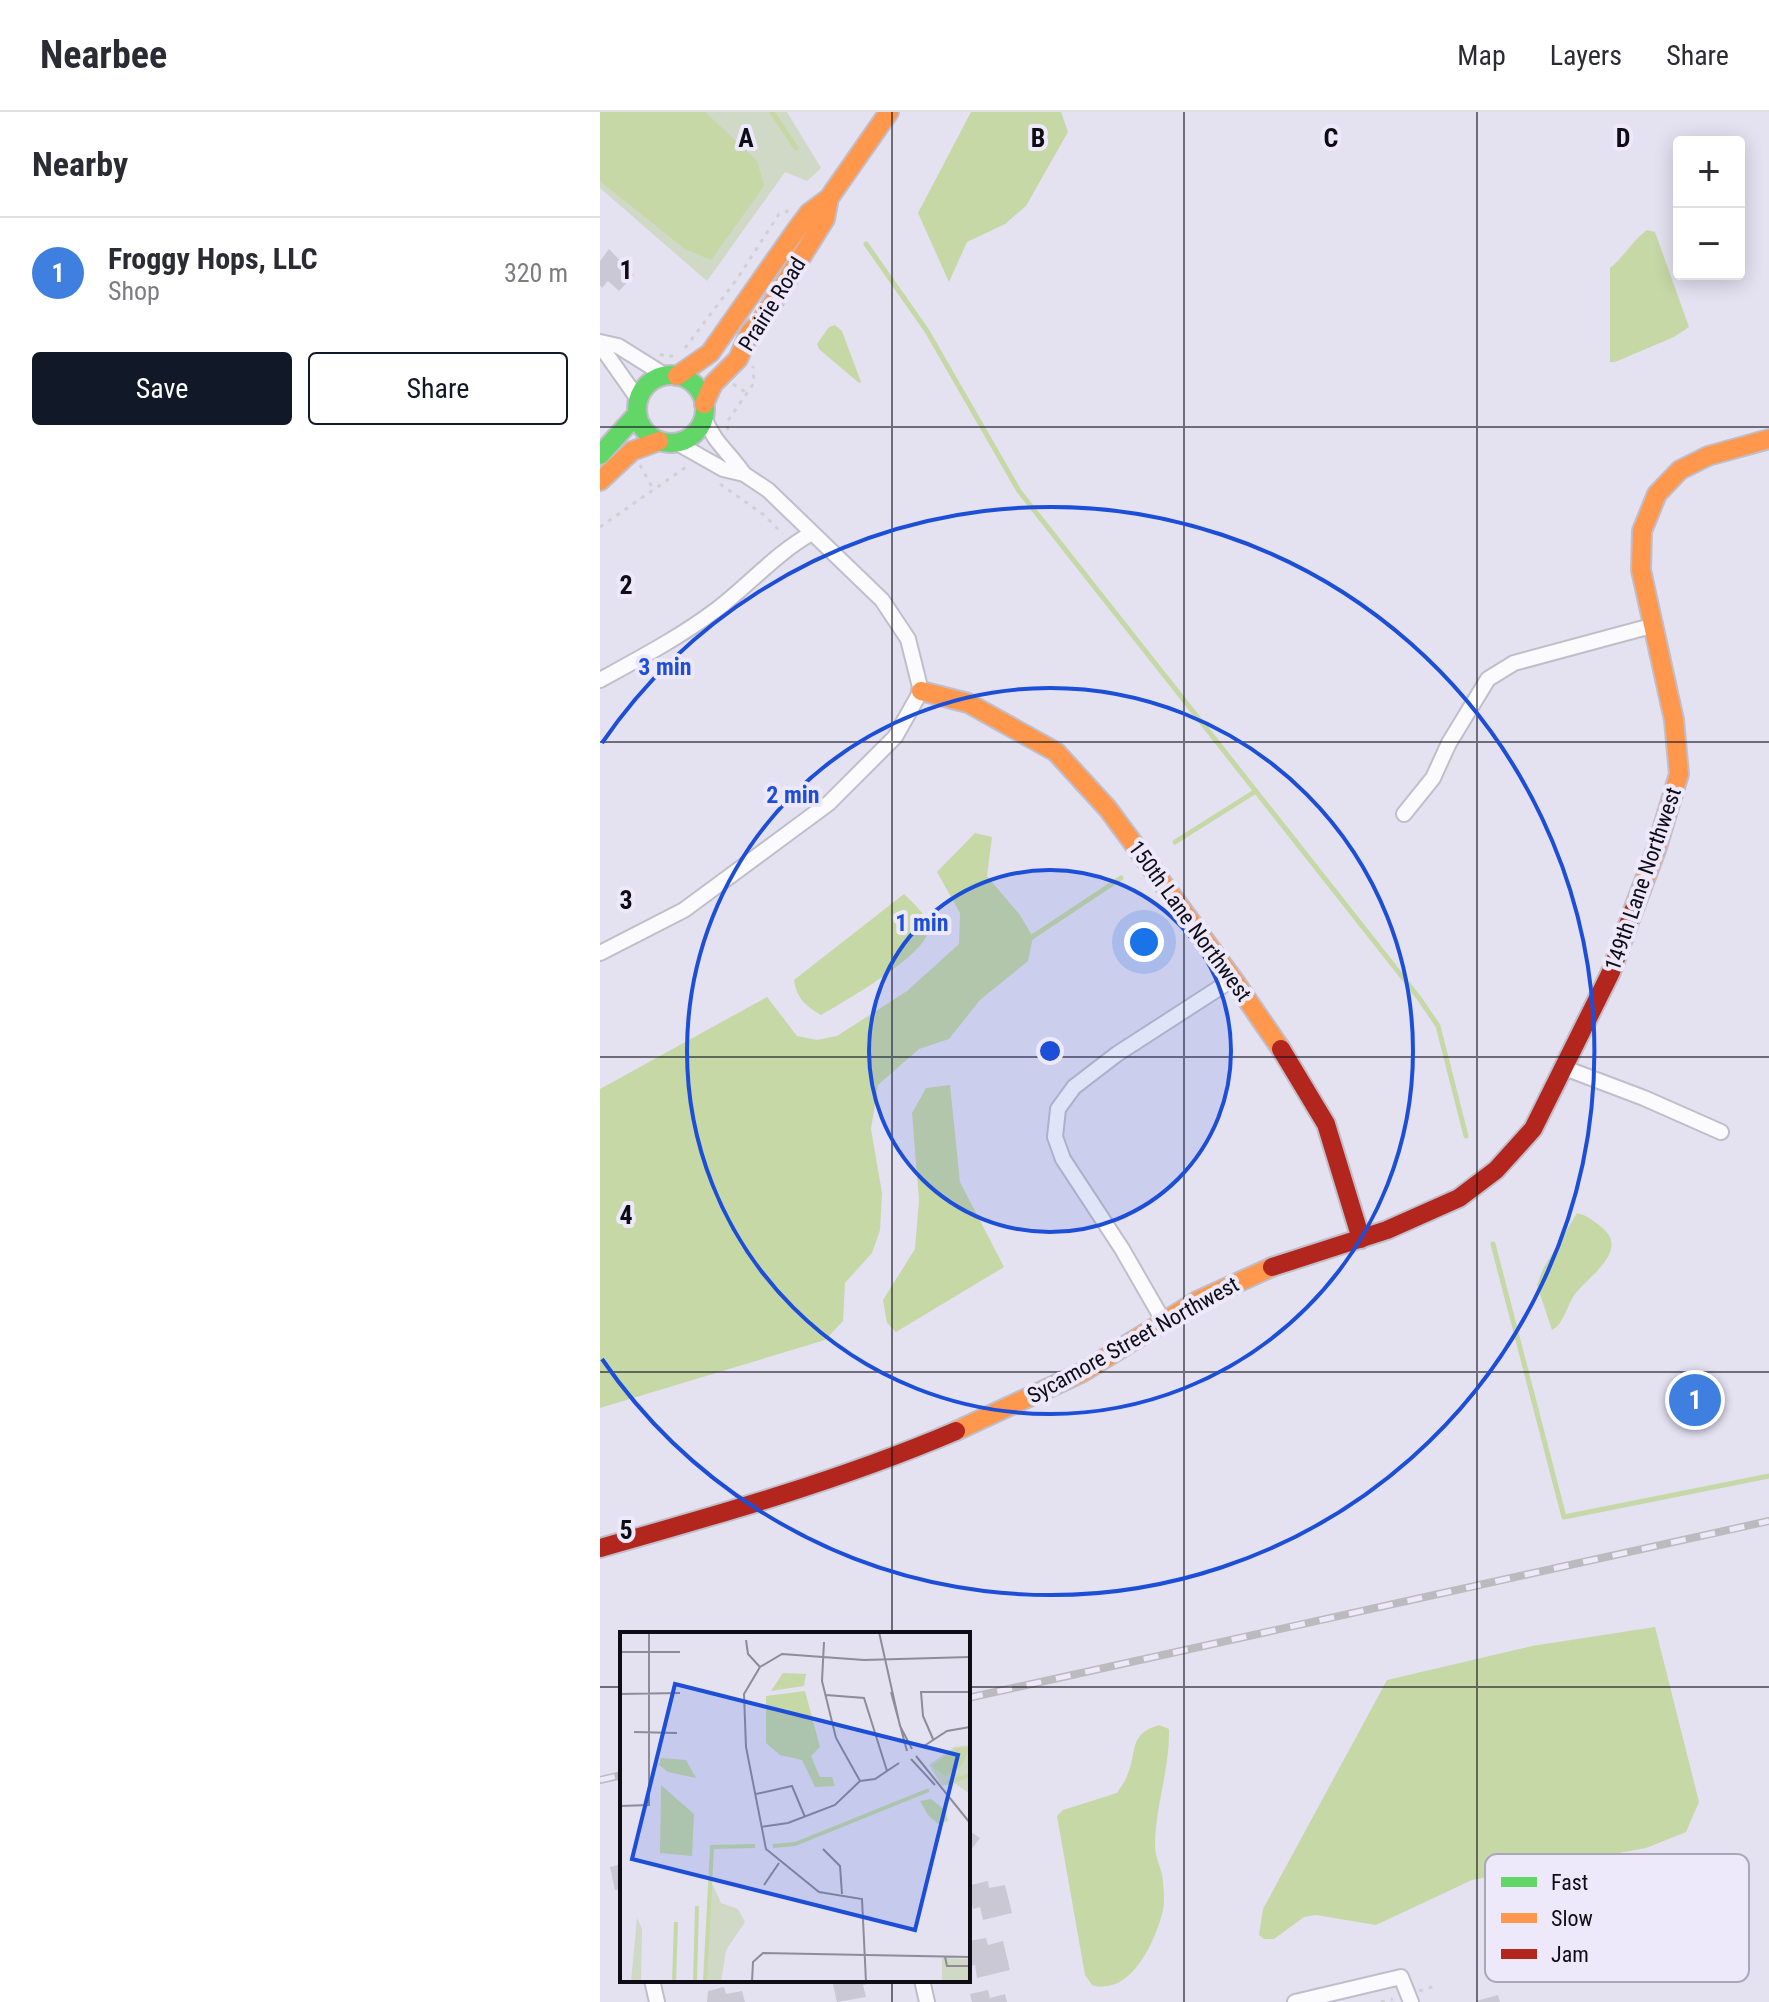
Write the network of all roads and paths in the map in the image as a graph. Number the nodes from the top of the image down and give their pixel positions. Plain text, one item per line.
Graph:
1 (889, 112) edge
2 (829, 198) junction
3 (792, 210) dead end
4 (750, 332) junction
5 (600, 343) edge
6 (651, 351) dead end
7 (671, 376) junction
8 (638, 406) junction
9 (704, 410) junction
10 (729, 435) dead end
11 (1769, 439) edge
12 (668, 442) junction
13 (600, 455) edge
14 (698, 469) dead end
15 (744, 474) junction
16 (600, 481) edge
17 (720, 484) dead end
18 (600, 527) edge
19 (812, 533) junction
20 (793, 543) junction
21 (1655, 625) junction
22 (600, 680) edge
23 (921, 691) junction
24 (1404, 814) dead end
25 (600, 953) edge
26 (1233, 979) junction
27 (1562, 1067) junction
28 (1721, 1132) dead end
29 (1361, 1239) junction
30 (1164, 1322) junction
31 (600, 1548) edge
32 (652, 1982) edge
33 (922, 1982) edge
34 (657, 2002) edge
35 (927, 2002) edge
36 (1295, 2002) edge
37 (1411, 2002) edge

1 - 2 street, Prairie Road
2 - 4 street, Prairie Road
2 - 7 street, Prairie Road
3 - 6 path
4 - 9 street, Prairie Road
4 - 10 path
5 - 7 street
5 - 8 street
7 - 8 street, Prairie Road
7 - 9 street
8 - 12 street
8 - 13 street, Prairie Road
9 - 12 street, Prairie Road
9 - 15 street
11 - 21 street, 149th Lane Northwest
12 - 15 street
12 - 16 street, Prairie Road
14 - 18 path
15 - 19 street
17 - 20 path
19 - 20 street
19 - 23 street
20 - 22 street
21 - 24 street
21 - 27 street, 149th Lane Northwest
23 - 25 street
23 - 26 street, 150th Lane Northwest
26 - 29 street, 150th Lane Northwest
26 - 30 street
27 - 28 street
27 - 29 street, Sycamore Street Northwest
29 - 30 street, Sycamore Street Northwest
30 - 31 street, Sycamore Street Northwest
32 - 34 street
33 - 35 street
36 - 37 street

